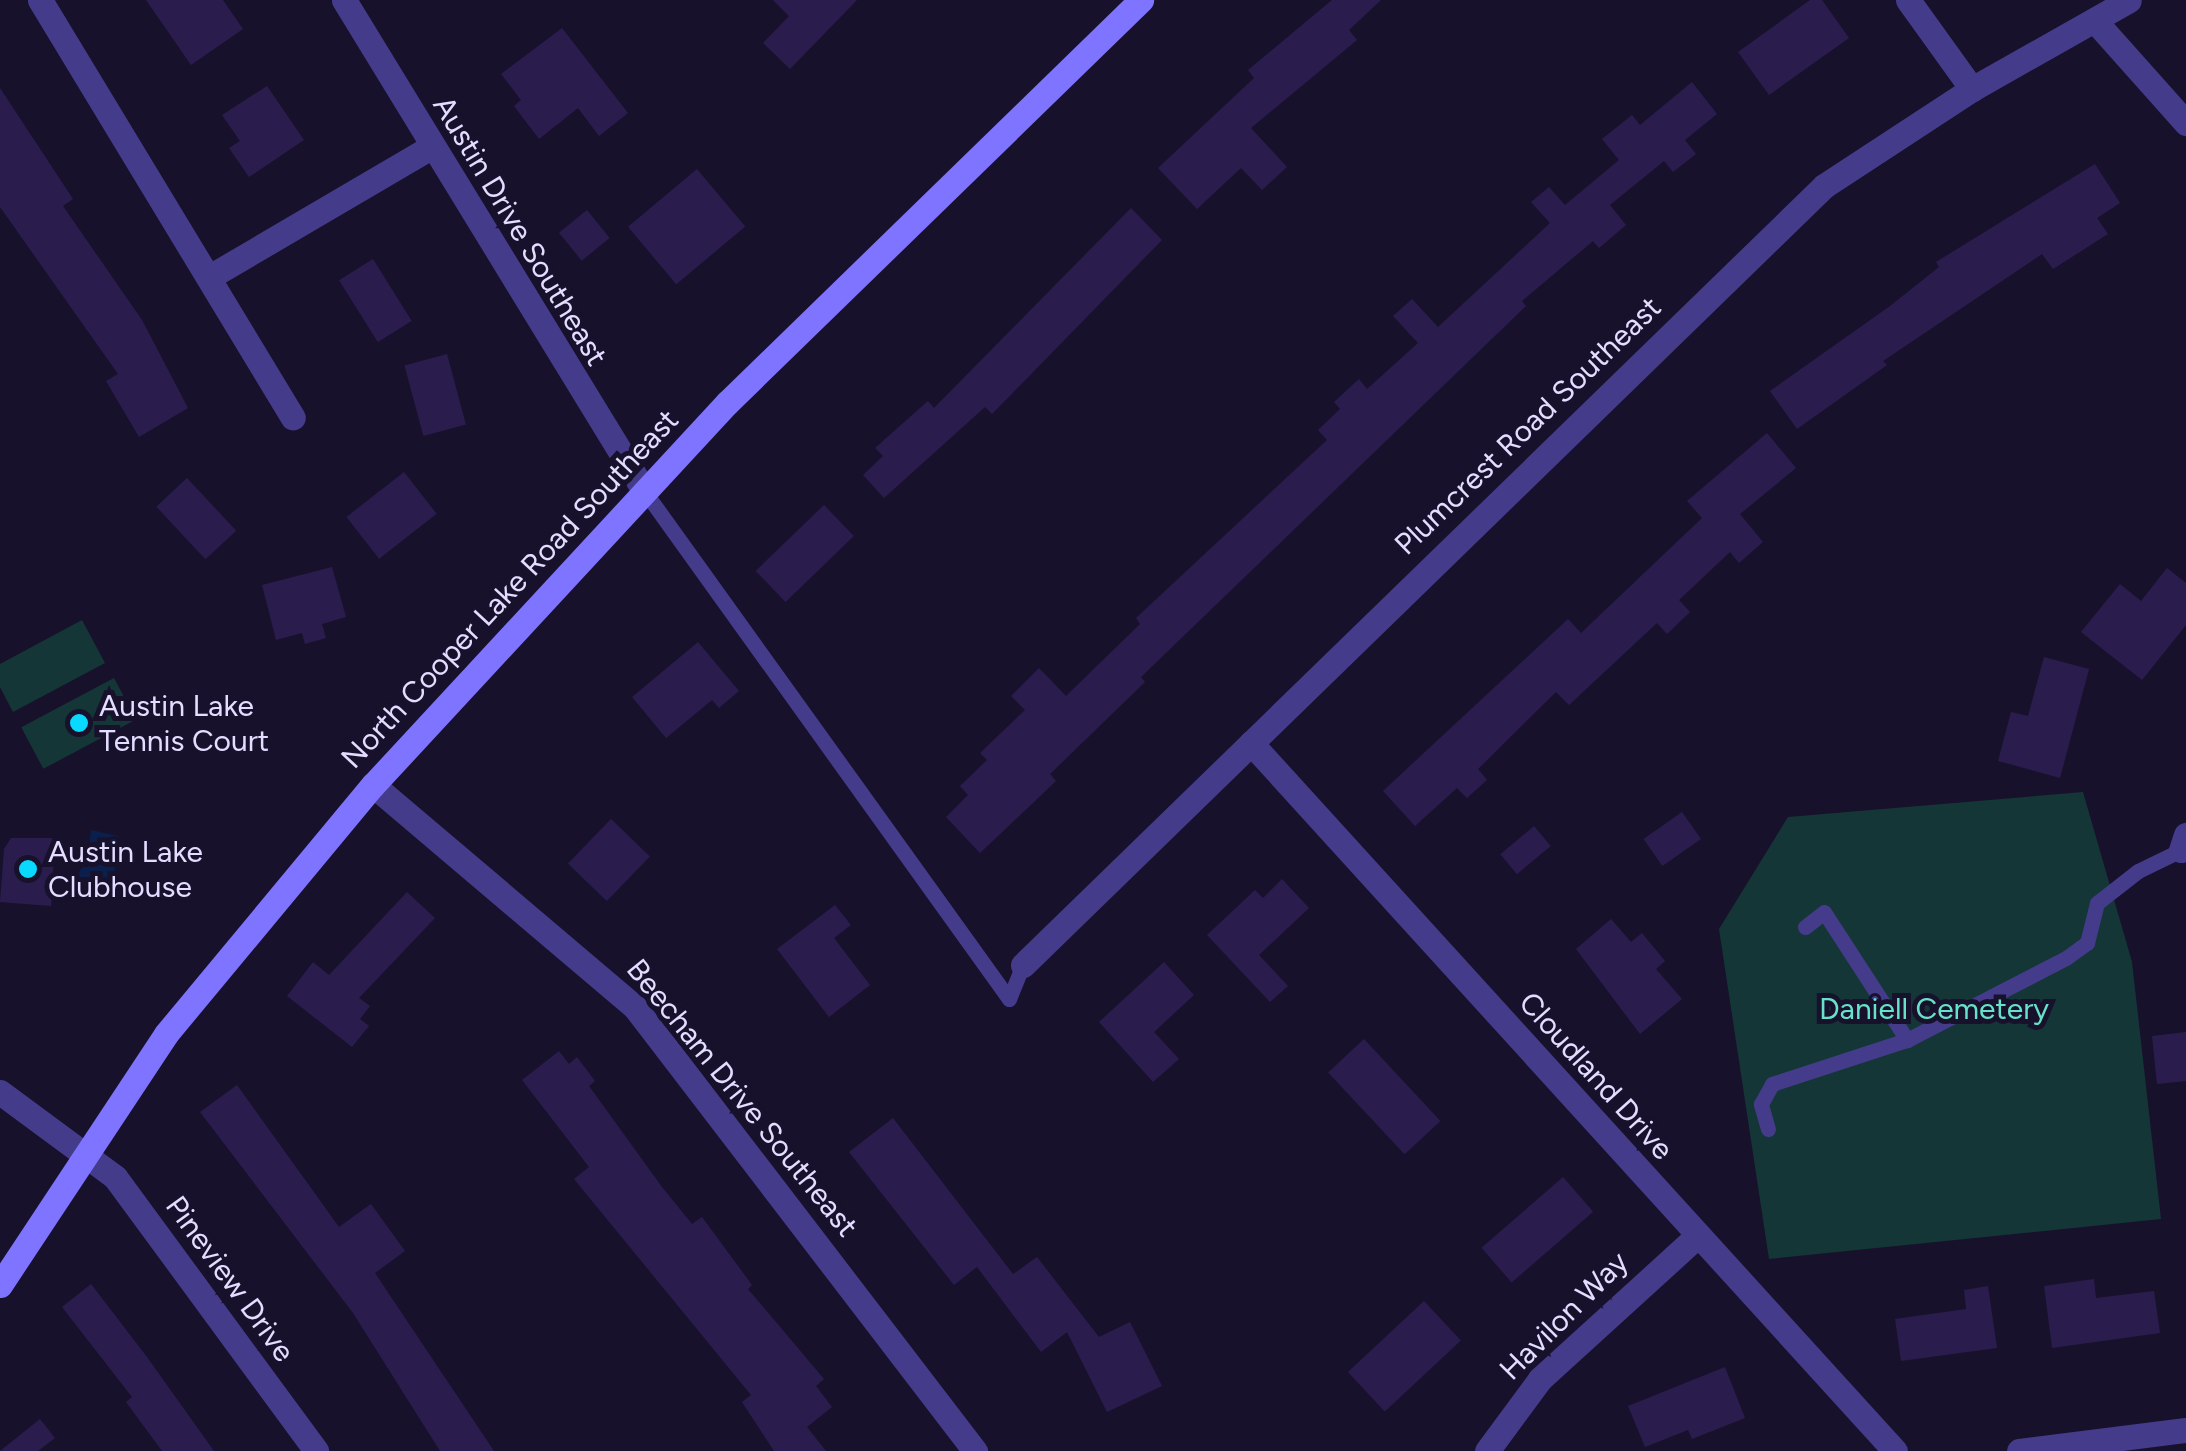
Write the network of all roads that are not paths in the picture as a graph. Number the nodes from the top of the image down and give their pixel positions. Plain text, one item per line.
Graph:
1 (40, 0) edge
2 (344, 0) edge
3 (1141, 0) edge
4 (1908, 0) edge
5 (2129, 0) edge
6 (2095, 21) junction
7 (1972, 90) junction
8 (2186, 123) edge
9 (431, 147) junction
10 (211, 276) junction
11 (294, 416) dead end
12 (644, 492) junction
13 (1251, 743) junction
14 (373, 785) junction
15 (2184, 843) edge
16 (1805, 927) dead end
17 (1024, 966) joint
18 (1907, 1040) junction
19 (0, 1092) edge
20 (1768, 1129) dead end
21 (84, 1152) junction
22 (1697, 1236) junction
23 (0, 1285) edge
24 (2186, 1430) edge
25 (316, 1451) edge
26 (975, 1451) edge
27 (1486, 1451) edge
28 (1895, 1451) edge
29 (2018, 1451) edge

1 - 10 street
2 - 9 street, Austin Drive Southeast
3 - 12 street, North Cooper Lake Road Southeast
4 - 7 street
5 - 6 street, Plumcrest Road Southeast
6 - 7 street, Plumcrest Road Southeast
6 - 8 street
7 - 13 street, Plumcrest Road Southeast
9 - 10 street
9 - 12 street, Austin Drive Southeast
10 - 11 street
12 - 14 street, North Cooper Lake Road Southeast
12 - 17 lane
13 - 17 street, Plumcrest Road Southeast
13 - 22 street, Cloudland Drive
14 - 21 street, North Cooper Lake Road Southeast
14 - 26 street, Beecham Drive Southeast
15 - 18 lane
16 - 18 lane
18 - 20 lane
19 - 21 street, Pineview Drive
21 - 23 street, North Cooper Lake Road Southeast
21 - 25 street, Pineview Drive
22 - 27 street, Havilon Way
22 - 28 street, Cloudland Drive
24 - 29 street

